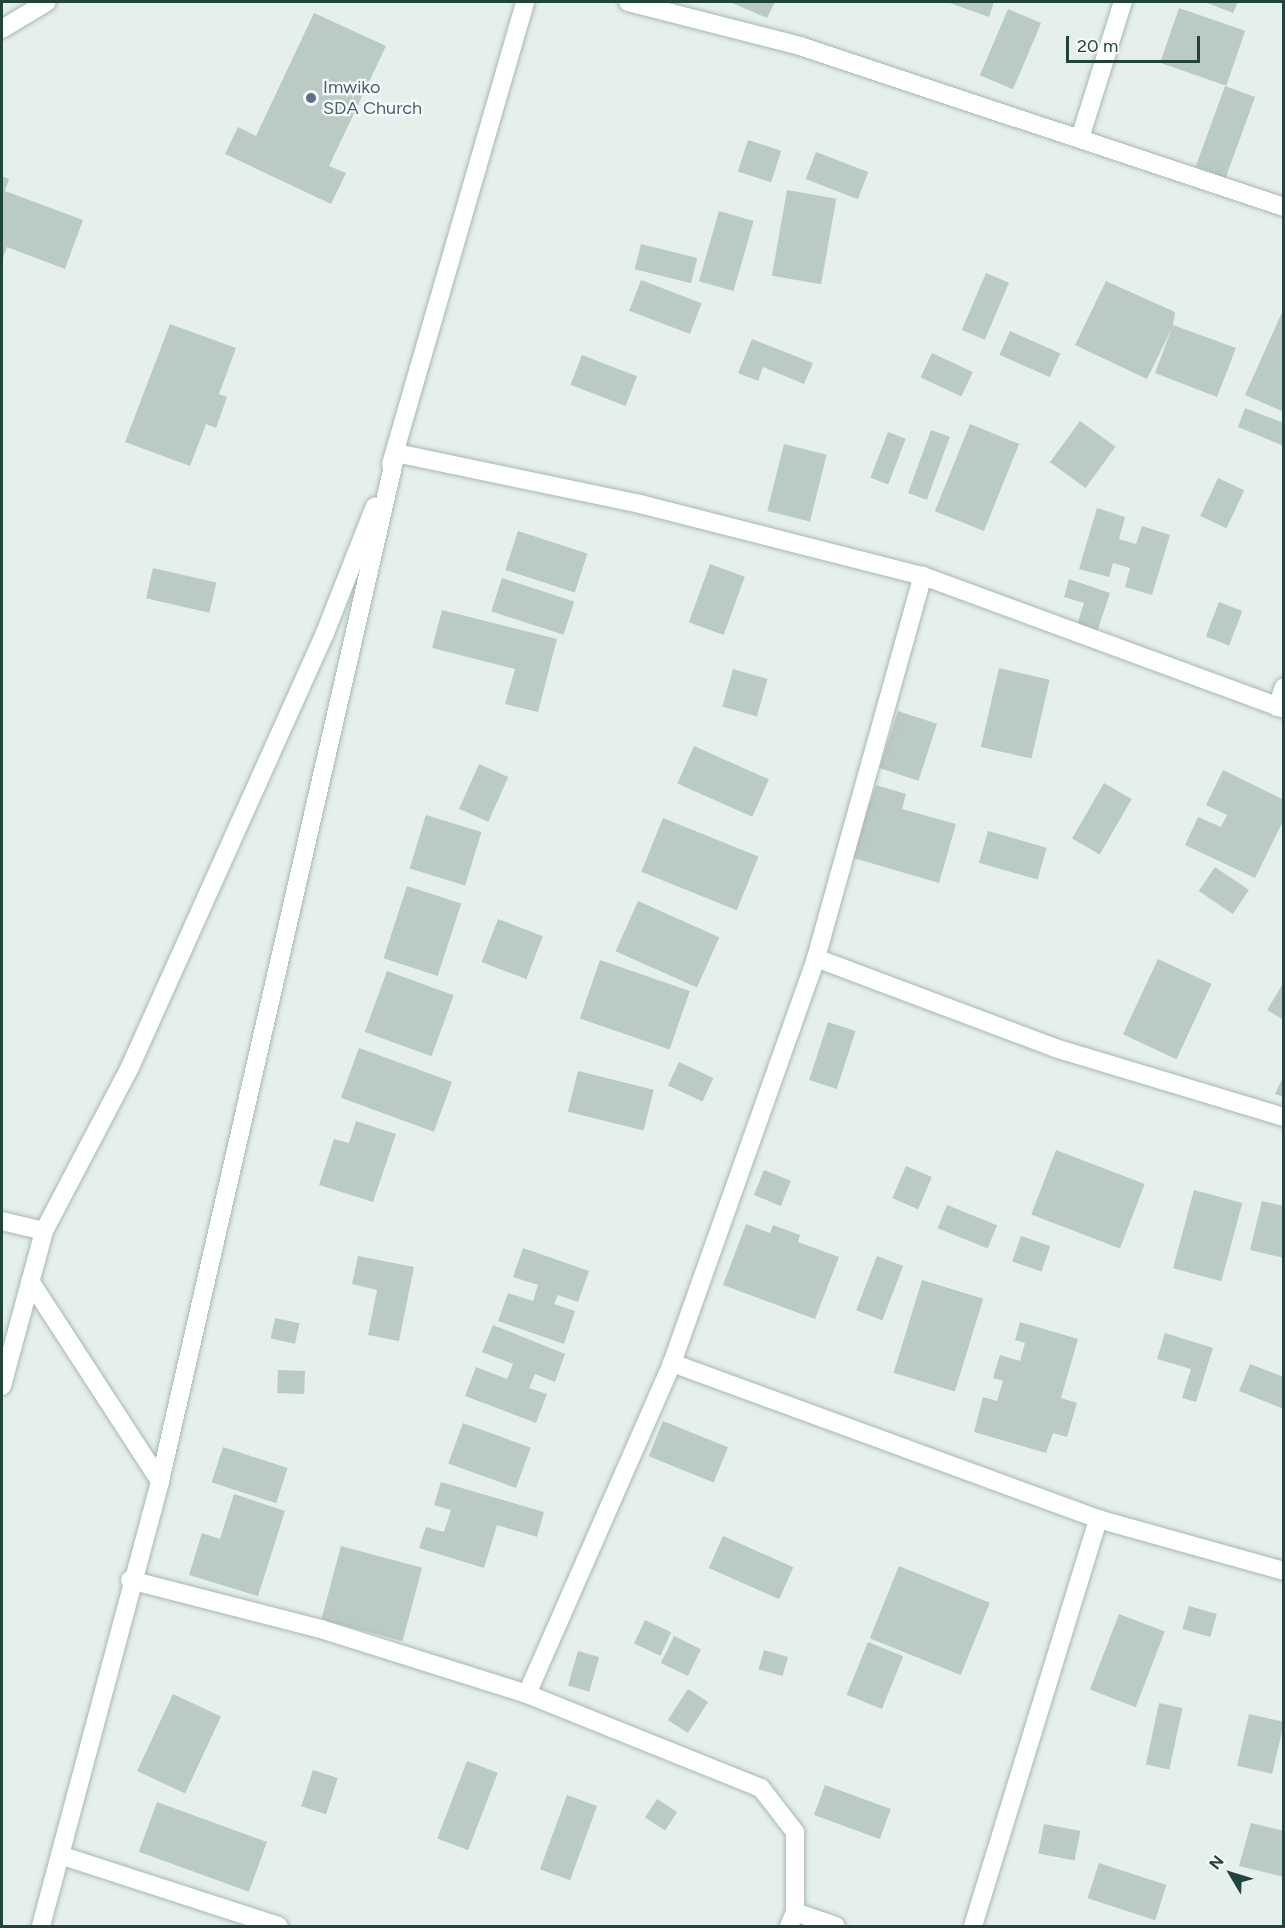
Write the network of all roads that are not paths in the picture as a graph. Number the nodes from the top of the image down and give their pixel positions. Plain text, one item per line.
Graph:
1 (47, 2) edge
2 (525, 2) edge
3 (628, 2) edge
4 (1123, 2) edge
5 (2, 29) edge
6 (1080, 138) junction
7 (1284, 207) edge
8 (396, 453) junction
9 (923, 576) junction
10 (1284, 687) edge
11 (1280, 708) edge
12 (816, 958) junction
13 (1284, 1117) edge
14 (2, 1221) edge
15 (44, 1231) junction
16 (30, 1281) junction
17 (672, 1363) junction
18 (2, 1386) edge
19 (160, 1481) junction
20 (1098, 1519) junction
21 (1284, 1571) edge
22 (130, 1580) junction
23 (527, 1694) junction
24 (60, 1854) junction
25 (792, 1919) edge
26 (41, 1926) edge
27 (279, 1926) edge
28 (836, 1926) edge
29 (974, 1926) edge

1 - 5 street
2 - 8 street
3 - 6 street
4 - 6 street
6 - 7 street
8 - 9 street
8 - 15 street
8 - 19 street
9 - 11 street
9 - 12 street
10 - 11 street
12 - 13 street
12 - 17 street
14 - 15 street
15 - 16 street
16 - 18 street
16 - 19 street
17 - 20 street
17 - 23 street
19 - 22 street
20 - 21 street
20 - 29 street
22 - 23 street
22 - 24 street
23 - 25 street
24 - 26 street
24 - 27 street
25 - 28 street

